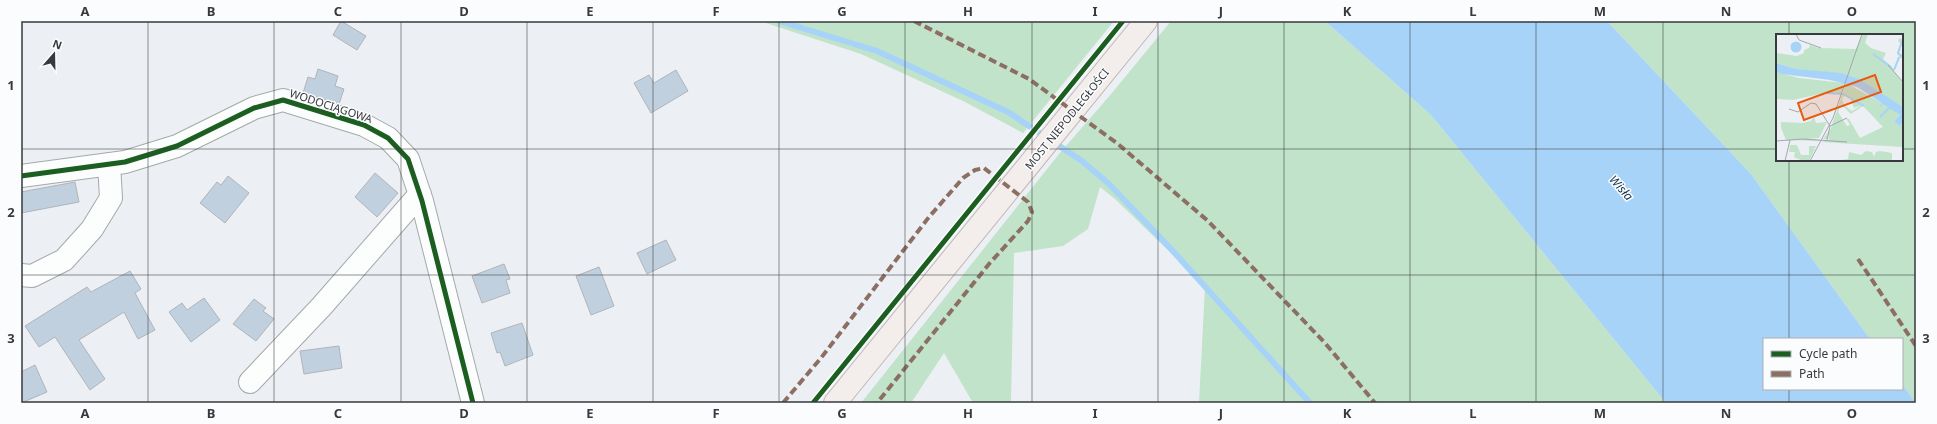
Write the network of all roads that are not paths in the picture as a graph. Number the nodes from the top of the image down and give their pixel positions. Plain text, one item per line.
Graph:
1 (1146, 21) edge
2 (109, 164) junction
3 (21, 176) edge
4 (420, 194) junction
5 (21, 275) edge
6 (250, 382) dead end
7 (472, 403) edge
8 (835, 403) edge

1 - 8 main road, MOST NIEPODLEGŁOŚCI
2 - 3 street, WODOCIĄGOWA
2 - 4 street, WODOCIĄGOWA
2 - 5 street
4 - 6 street
4 - 7 street, WODOCIĄGOWA

